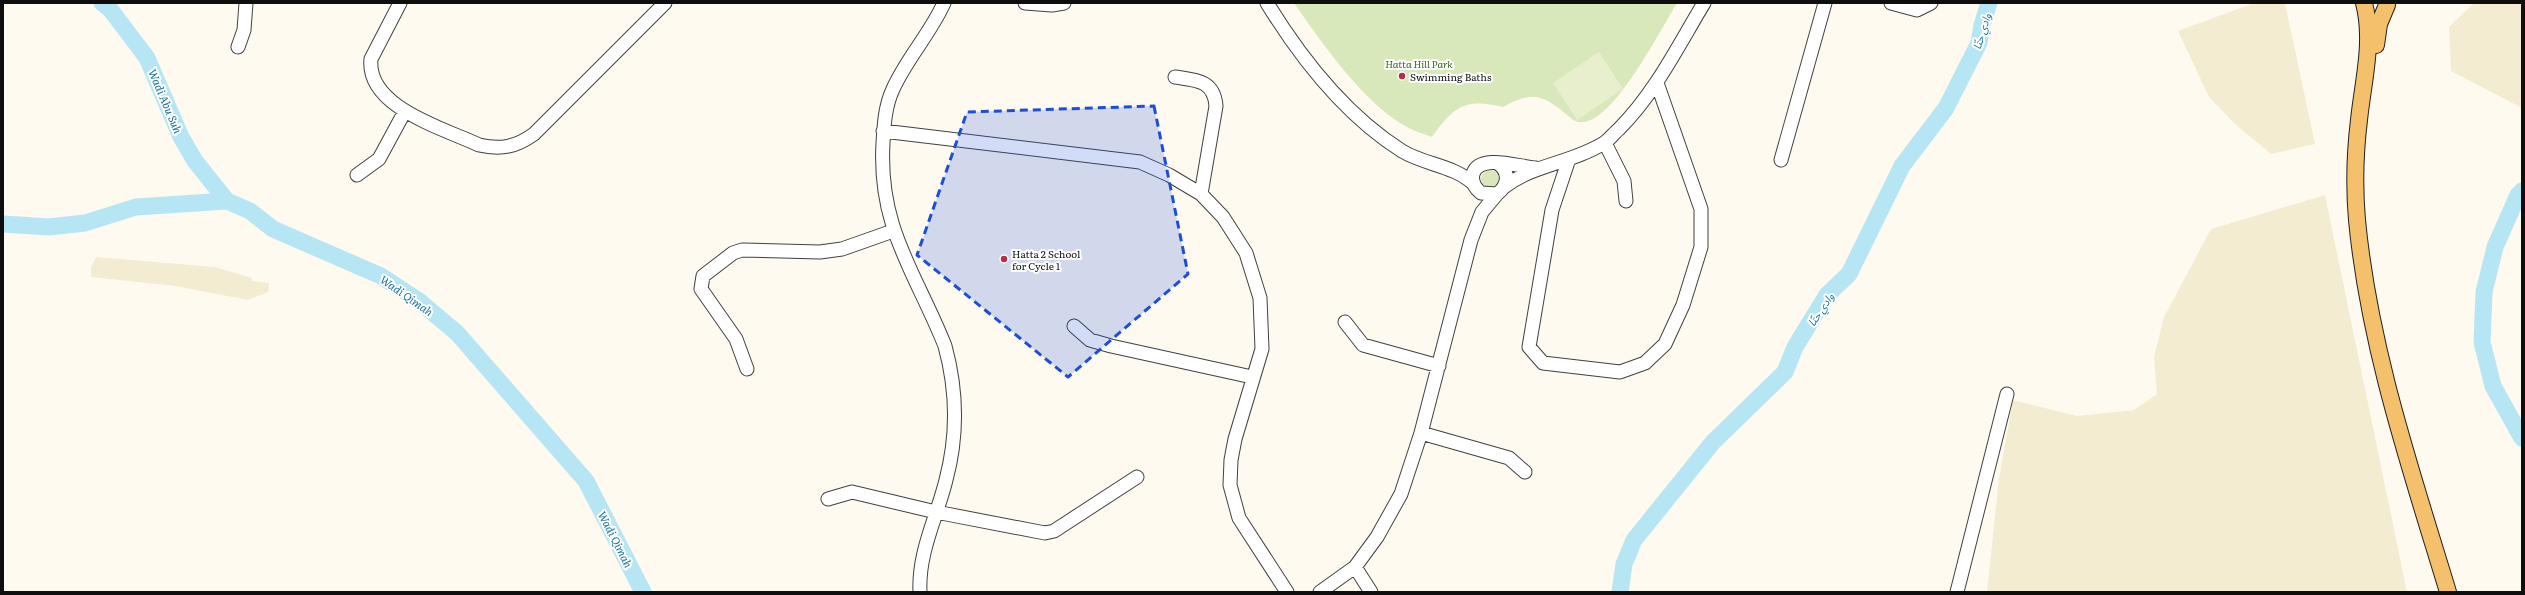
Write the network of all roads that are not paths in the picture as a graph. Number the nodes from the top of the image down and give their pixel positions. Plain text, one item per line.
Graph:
1 (246, 3) edge
2 (400, 3) edge
3 (665, 3) edge
4 (944, 3) edge
5 (1025, 3) edge
6 (1064, 3) edge
7 (1267, 3) edge
8 (1704, 3) edge
9 (1826, 3) edge
10 (1891, 3) edge
11 (1931, 3) edge
12 (2364, 3) edge
13 (2368, 3) edge
14 (2389, 4) edge
15 (238, 47) dead end
16 (1175, 77) dead end
17 (1657, 83) junction
18 (405, 111) junction
19 (883, 131) junction
20 (1605, 143) junction
21 (1569, 159) junction
22 (1781, 160) dead end
23 (1497, 163) junction
24 (1480, 164) junction
25 (1444, 166) junction
26 (1539, 168) junction
27 (358, 175) dead end
28 (1475, 186) junction
29 (1500, 191) junction
30 (1201, 194) junction
31 (1626, 201) dead end
32 (1482, 212) junction
33 (893, 231) junction
34 (1345, 322) dead end
35 (1074, 326) dead end
36 (1439, 366) junction
37 (747, 369) dead end
38 (1252, 377) junction
39 (2007, 394) dead end
40 (1421, 433) junction
41 (1525, 472) dead end
42 (1137, 477) dead end
43 (828, 499) dead end
44 (936, 512) junction
45 (1355, 567) junction
46 (920, 592) edge
47 (1287, 592) edge
48 (1320, 592) edge
49 (1371, 592) edge
50 (1957, 592) edge
51 (2448, 592) edge
52 (2456, 592) edge

1 - 15 street
2 - 18 street
3 - 18 street
4 - 19 street
5 - 6 street
7 - 25 street
8 - 17 street
9 - 22 street
10 - 11 street
12 - 51 main road
13 - 14 main road
14 - 52 main road
16 - 30 street
17 - 20 street
17 - 21 street
18 - 27 street
19 - 30 street
19 - 33 street
20 - 21 street
20 - 31 street
21 - 26 street
23 - 24 street
23 - 26 street
23 - 29 street
24 - 25 street
24 - 28 street
25 - 28 street
26 - 29 street
28 - 29 street
28 - 32 street
29 - 32 street
30 - 38 street
32 - 36 street
33 - 37 street
33 - 44 street
34 - 36 street
35 - 38 street
36 - 40 street
38 - 47 street
39 - 50 street
40 - 41 street
40 - 45 street
42 - 44 street
43 - 44 street
44 - 46 street
45 - 48 street
45 - 49 street

